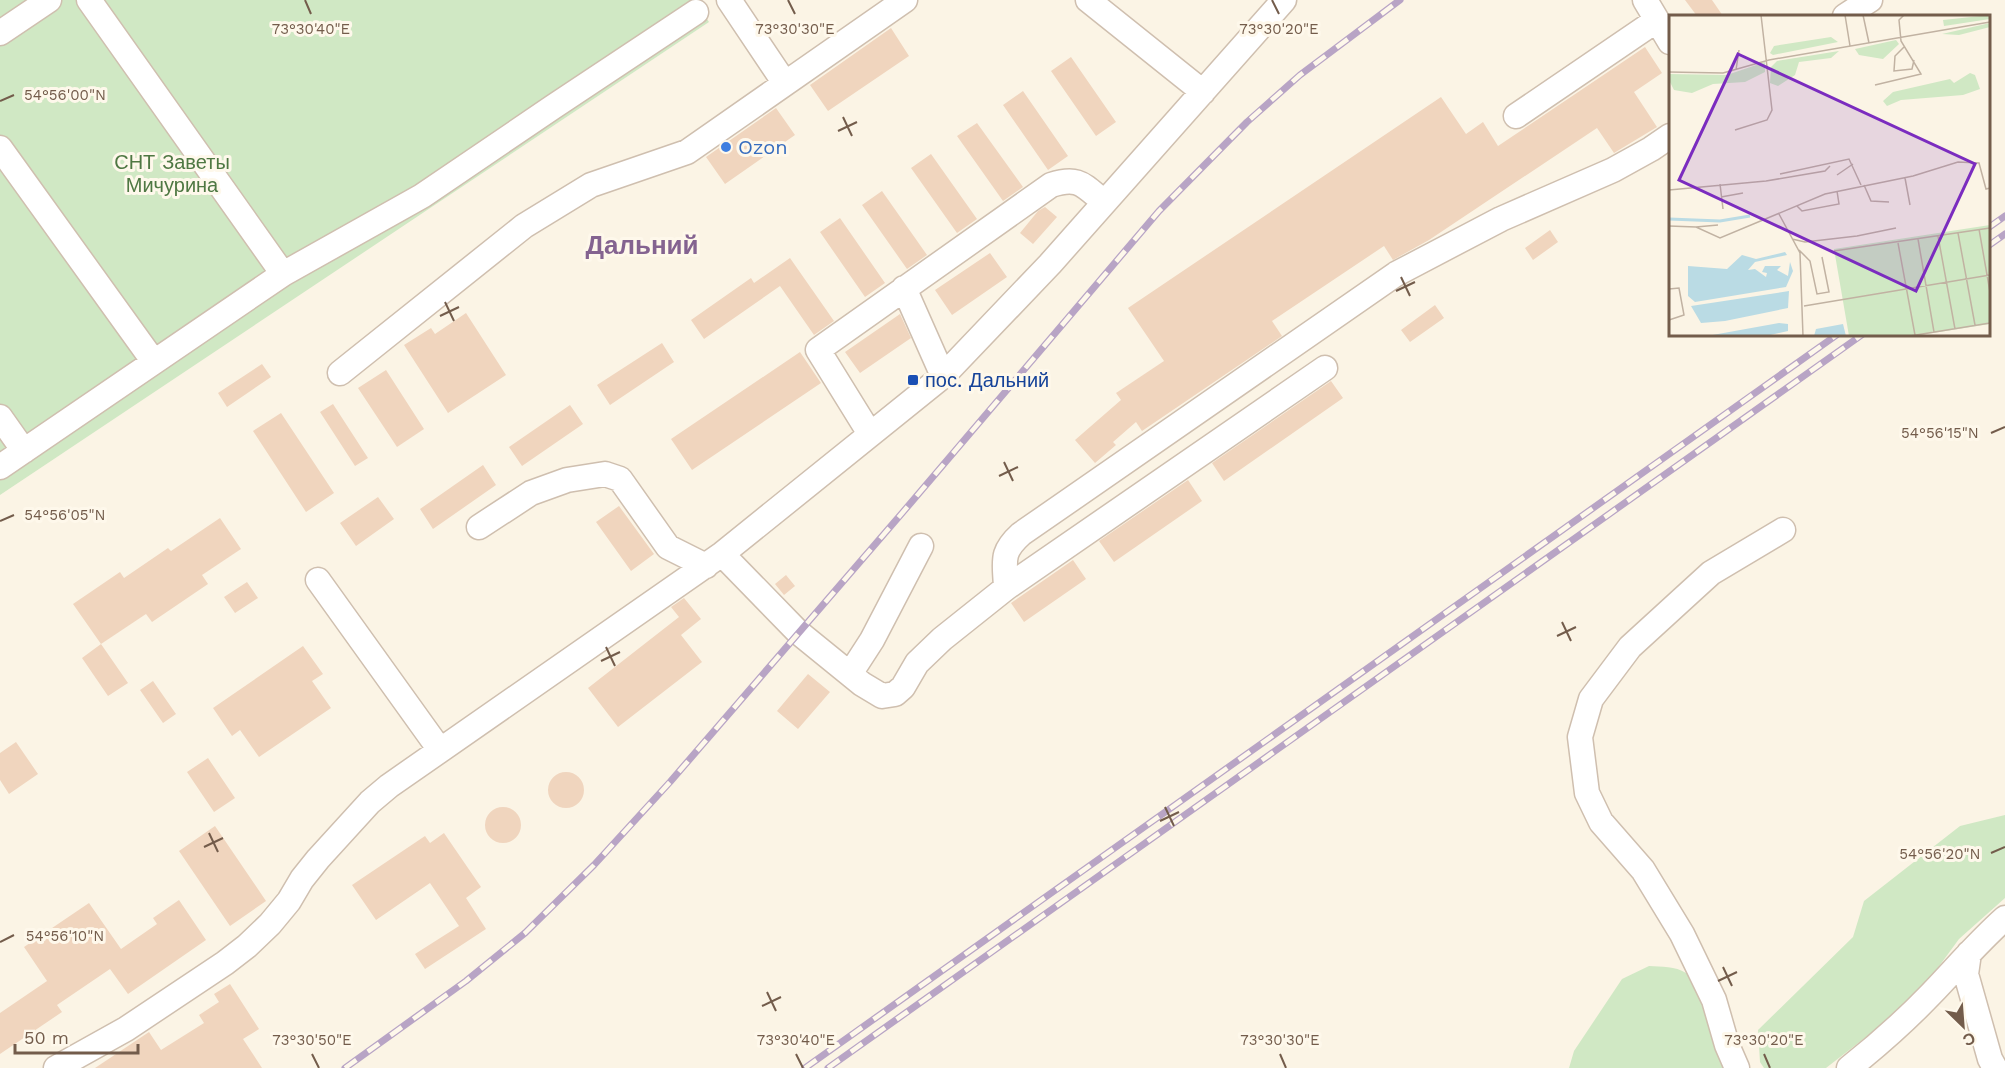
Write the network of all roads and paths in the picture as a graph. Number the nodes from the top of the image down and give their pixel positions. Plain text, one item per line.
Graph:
1 (49, 0) edge
2 (89, 0) edge
3 (729, 0) edge
4 (905, 0) edge
5 (1089, 0) edge
6 (1284, 0) edge
7 (1870, 0) edge
8 (1651, 10) edge
9 (696, 12) dead end
10 (1847, 15) edge
11 (0, 33) edge
12 (1669, 39) edge
13 (784, 82) junction
14 (1203, 92) junction
15 (1516, 116) dead end
16 (1669, 137) edge
17 (0, 148) edge
18 (1104, 202) junction
19 (283, 274) junction
20 (904, 288) junction
21 (154, 362) junction
22 (1325, 368) dead end
23 (340, 373) dead end
24 (943, 376) junction
25 (0, 417) edge
26 (870, 434) junction
27 (24, 451) junction
28 (0, 467) edge
29 (479, 526) dead end
30 (1783, 530) dead end
31 (921, 546) dead end
32 (714, 560) junction
33 (318, 580) dead end
34 (1006, 588) junction
35 (850, 674) junction
36 (441, 750) junction
37 (2005, 918) edge
38 (1969, 953) junction
39 (56, 1068) edge
40 (1737, 1068) edge
41 (1850, 1068) edge
42 (1995, 1068) edge

1 - 11 street
2 - 19 street
3 - 13 street
4 - 13 street
5 - 14 street
6 - 14 street
7 - 10 street
8 - 12 street
8 - 15 street
9 - 19 street
13 - 23 street
14 - 18 street
16 - 34 street
17 - 21 street
18 - 20 street
18 - 24 street
19 - 21 street
20 - 24 street
20 - 26 street
21 - 27 street
22 - 34 street
24 - 26 street
25 - 27 street
26 - 32 street
27 - 28 street
29 - 32 street
30 - 40 street
31 - 35 street
32 - 35 street
32 - 36 street
33 - 36 street
34 - 35 street
36 - 39 street
37 - 38 street
38 - 41 street
38 - 42 street

